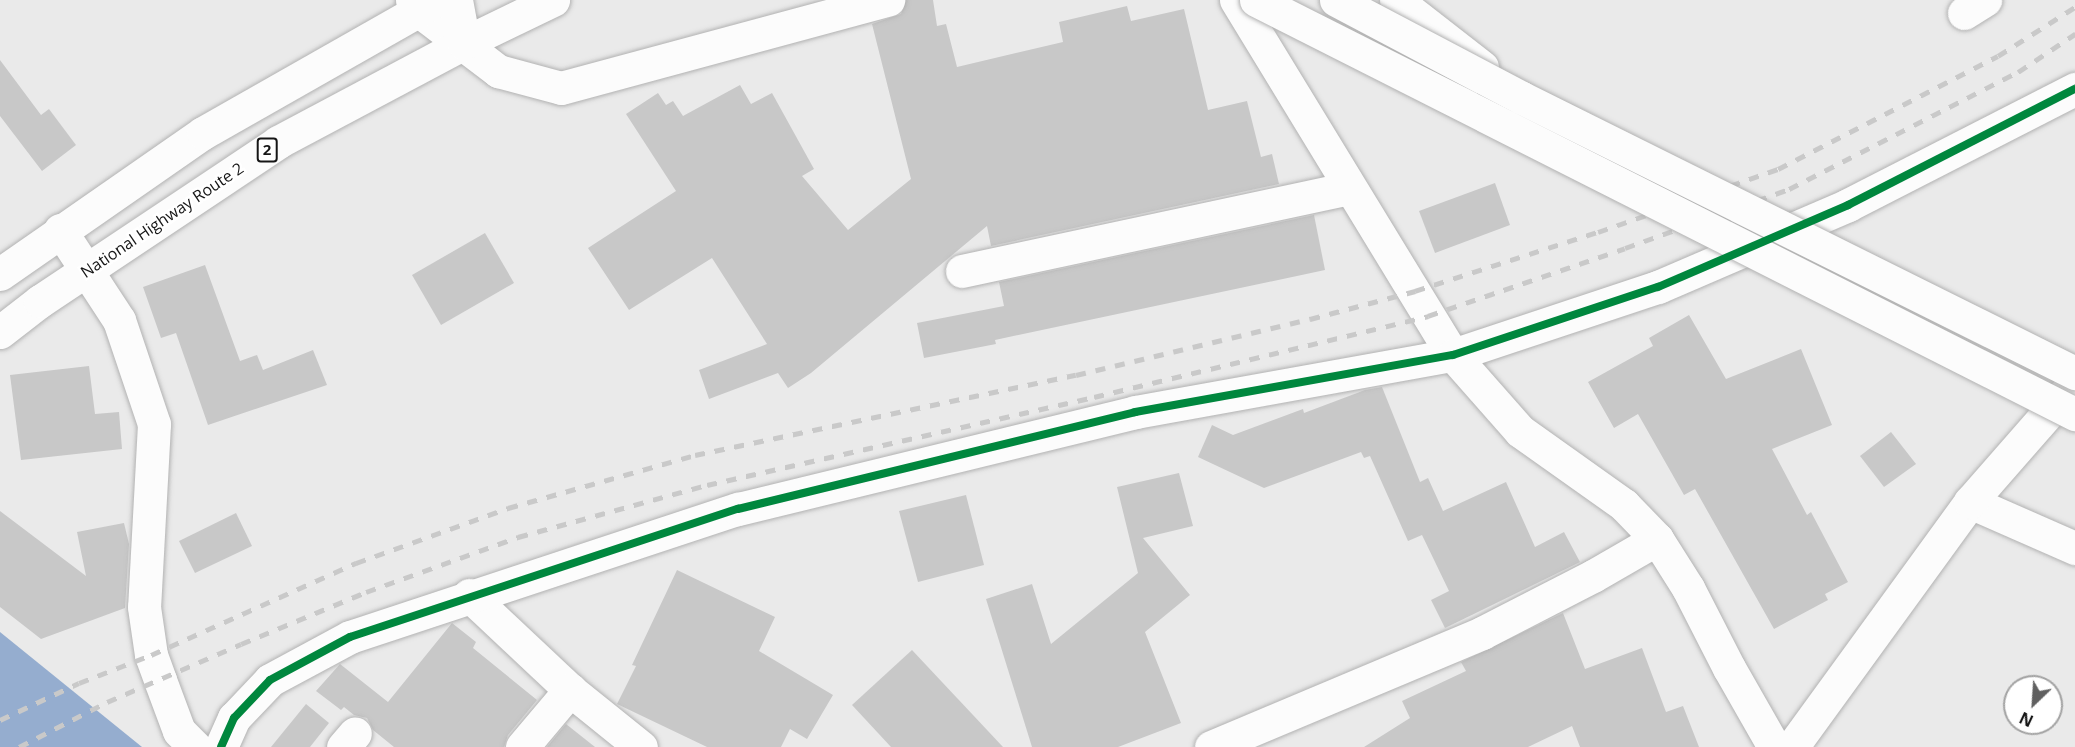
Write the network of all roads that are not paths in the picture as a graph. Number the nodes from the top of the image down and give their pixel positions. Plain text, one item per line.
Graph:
1 (456, 0) edge
2 (553, 0) edge
3 (888, 0) edge
4 (1236, 0) edge
5 (1256, 0) edge
6 (1336, 0) edge
7 (1396, 0) edge
8 (422, 3) edge
9 (464, 43) junction
10 (2075, 89) edge
11 (1521, 98) junction
12 (1349, 188) junction
13 (60, 230) junction
14 (962, 271) dead end
15 (87, 272) junction
16 (0, 274) edge
17 (0, 332) edge
18 (1453, 355) junction
19 (2075, 374) edge
20 (2075, 382) edge
21 (2075, 414) edge
22 (1970, 502) junction
23 (1657, 539) junction
24 (2075, 548) edge
25 (469, 595) junction
26 (570, 690) junction
27 (195, 747) edge
28 (222, 747) edge
29 (522, 747) edge
30 (641, 747) edge
31 (1211, 747) edge
32 (1774, 747) edge
33 (1791, 747) edge

1 - 9 main road
2 - 9 main road, National Highway Route 2 / 2
3 - 9 main road
4 - 12 main road
5 - 21 main road, bridge
6 - 11 main road, bridge
7 - 11 main road, bridge
8 - 9 main road
8 - 13 main road
9 - 15 main road, National Highway Route 2 / 2
10 - 18 main road
11 - 19 main road, bridge
12 - 14 main road
12 - 18 main road
13 - 15 main road
13 - 16 main road
15 - 17 main road, National Highway Route 2 / 2
15 - 27 main road
18 - 23 main road
18 - 25 main road
20 - 22 main road
22 - 24 main road
22 - 33 main road
23 - 31 main road
23 - 32 main road
25 - 26 main road
25 - 28 main road
26 - 29 main road
26 - 30 main road

